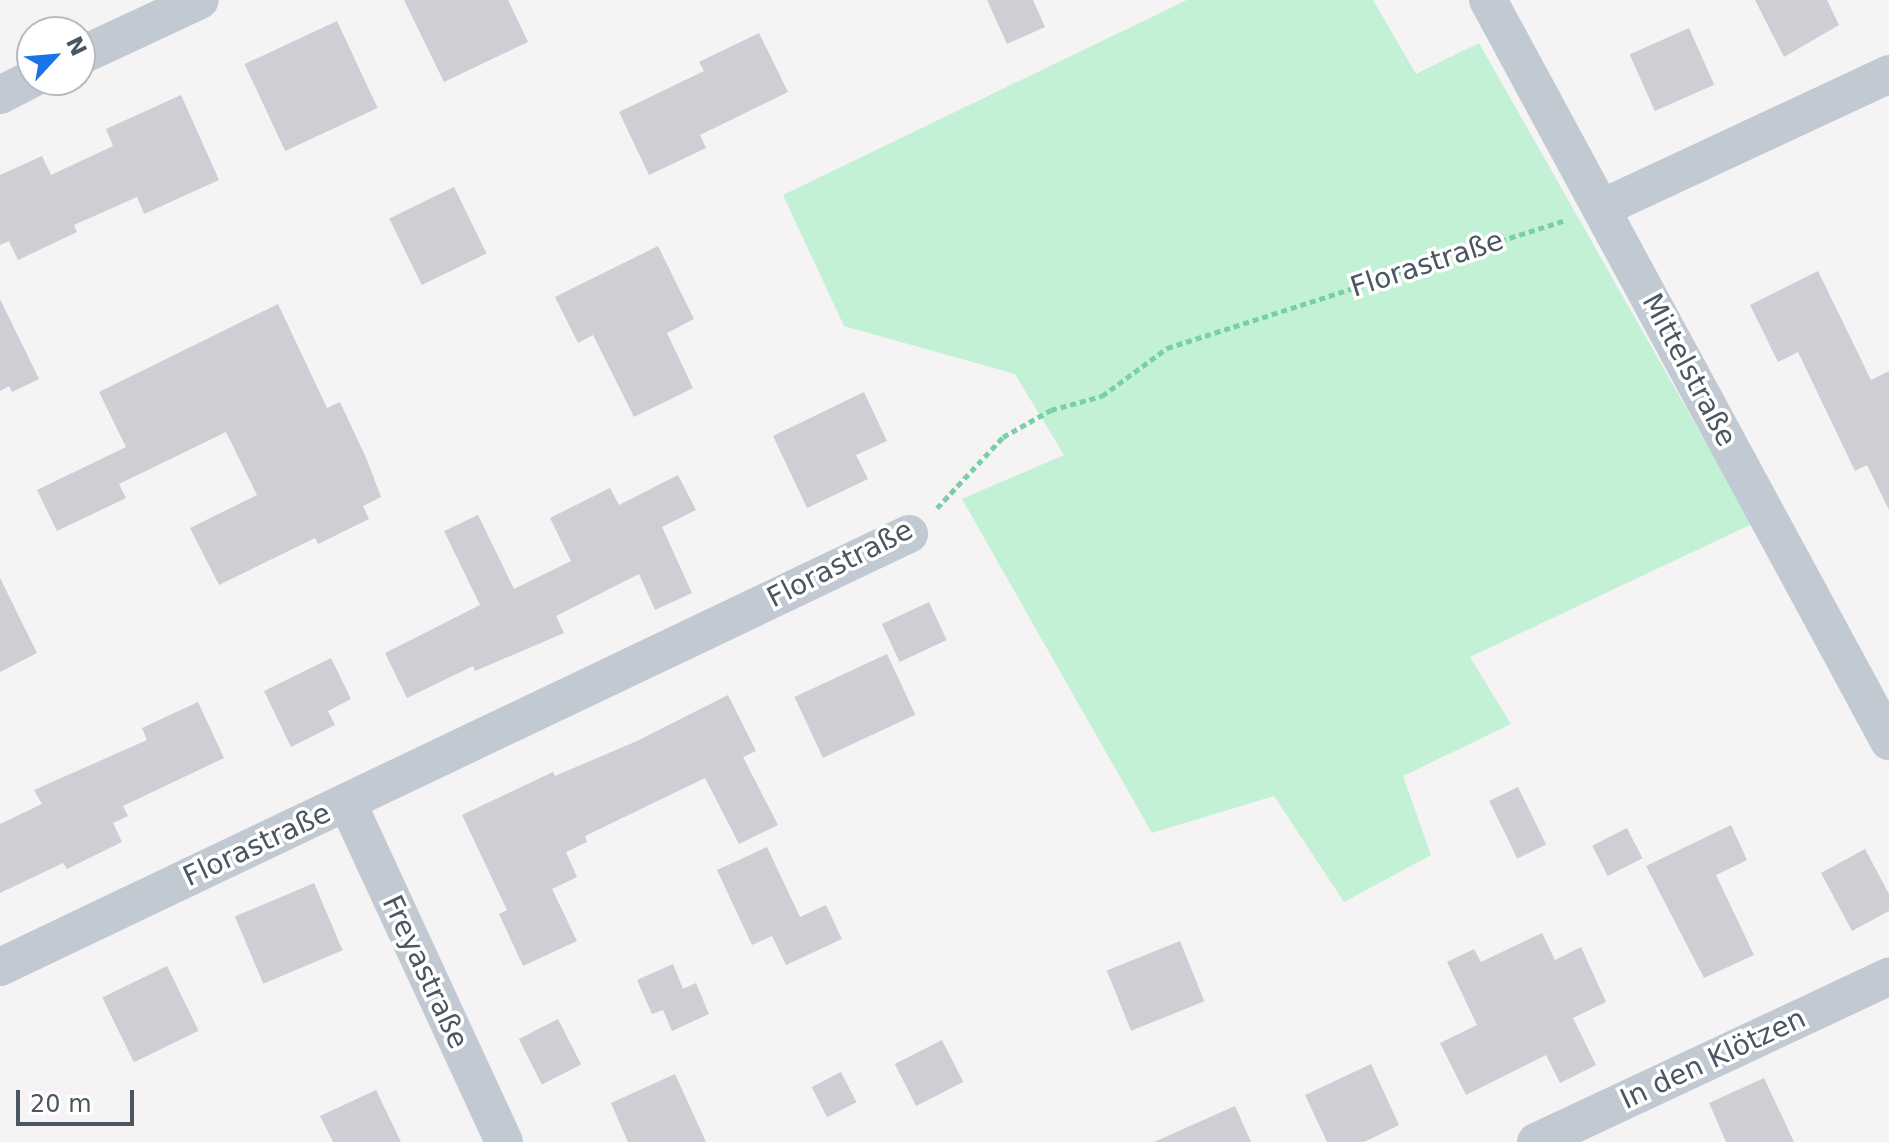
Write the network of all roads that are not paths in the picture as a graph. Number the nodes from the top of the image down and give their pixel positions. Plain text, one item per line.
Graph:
1 (200, 0) edge
2 (1488, 0) edge
3 (96, 49) edge
4 (1889, 74) edge
5 (1602, 208) junction
6 (909, 534) road end
7 (1889, 741) edge
8 (347, 802) junction
9 (0, 967) edge
10 (1889, 977) edge
11 (504, 1142) edge
12 (1536, 1142) edge

1 - 3 street
2 - 5 street, Mittelstraße
4 - 5 street
5 - 7 street, Mittelstraße
6 - 8 street, Florastraße
8 - 9 street, Florastraße
8 - 11 street, Freyastraße
10 - 12 street, In den Klötzen

